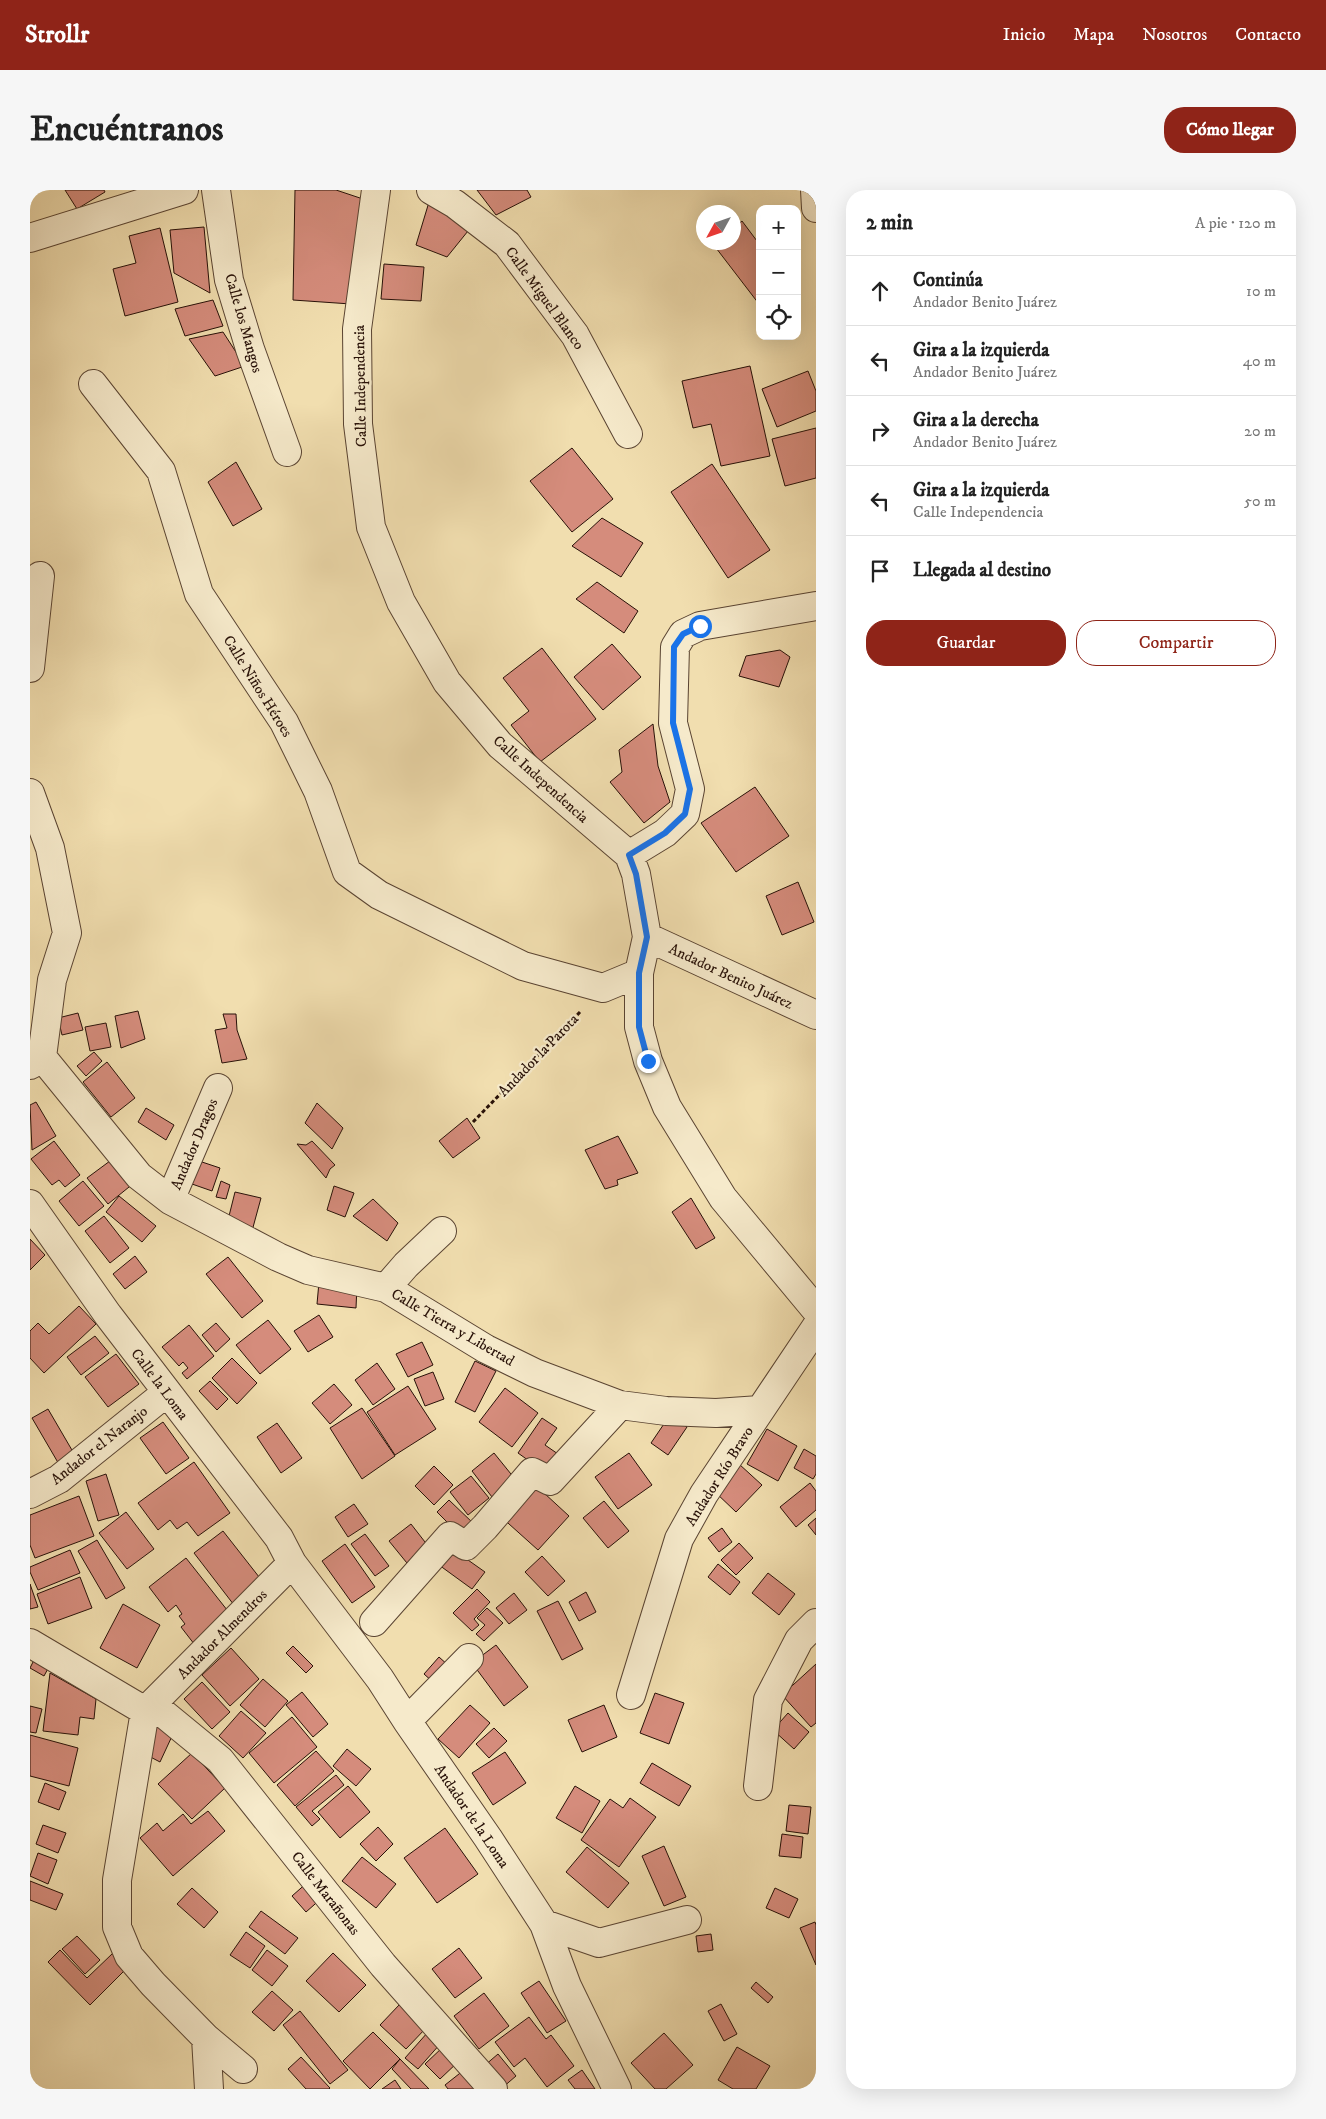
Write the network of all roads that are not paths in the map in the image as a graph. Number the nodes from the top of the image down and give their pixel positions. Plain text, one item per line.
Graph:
1 (184, 190) edge
2 (216, 190) edge
3 (376, 190) edge
4 (431, 190) edge
5 (815, 190) edge
6 (816, 208) edge
7 (30, 238) edge
8 (93, 384) dead end
9 (628, 434) dead end
10 (287, 452) dead end
11 (40, 576) dead end
12 (816, 606) edge
13 (30, 668) edge
14 (30, 793) edge
15 (629, 855) junction
16 (647, 937) junction
17 (639, 973) junction
18 (816, 1014) edge
19 (36, 1061) edge
20 (218, 1088) dead end
21 (170, 1200) junction
22 (30, 1204) edge
23 (442, 1231) dead end
24 (386, 1288) junction
25 (816, 1310) edge
26 (816, 1327) edge
27 (166, 1393) junction
28 (620, 1405) junction
29 (760, 1410) junction
30 (30, 1494) edge
31 (292, 1563) junction
32 (374, 1622) dead end
33 (816, 1623) edge
34 (30, 1643) edge
35 (469, 1658) dead end
36 (631, 1695) dead end
37 (149, 1708) junction
38 (407, 1721) junction
39 (758, 1786) dead end
40 (687, 1920) dead end
41 (544, 1924) junction
42 (206, 2038) junction
43 (243, 2069) dead end
44 (209, 2089) edge
45 (493, 2089) edge
46 (618, 2089) edge

1 - 7 street
2 - 10 street, Calle los Mangos
3 - 15 street, Calle Independencia
4 - 9 street, Calle Miguel Blanco
5 - 6 street
8 - 17 street, Calle Niños Héroes
11 - 13 street
12 - 15 street
14 - 19 street, Calle Tierra y Libertad
15 - 16 street
16 - 17 street
16 - 18 street, Andador Benito Juárez
17 - 25 street
19 - 21 street, Calle Tierra y Libertad
20 - 21 street, Andador Dragos
21 - 24 street, Calle Tierra y Libertad
22 - 27 street, Calle la Loma
23 - 24 street
24 - 28 street, Calle Tierra y Libertad
26 - 29 street, Andador Río Bravo
27 - 30 street, Andador el Naranjo
27 - 31 street, Calle la Loma
28 - 29 street, Calle Tierra y Libertad
28 - 32 street
29 - 36 street, Andador Río Bravo
31 - 37 street, Andador Almendros
31 - 38 street, Andador de la Loma
33 - 39 street
34 - 37 street, Calle Marañonas
35 - 38 street
37 - 42 street
37 - 45 street, Calle Marañonas
38 - 41 street, Andador de la Loma
40 - 41 street
41 - 46 street, Andador de la Loma
42 - 43 street
42 - 44 street

